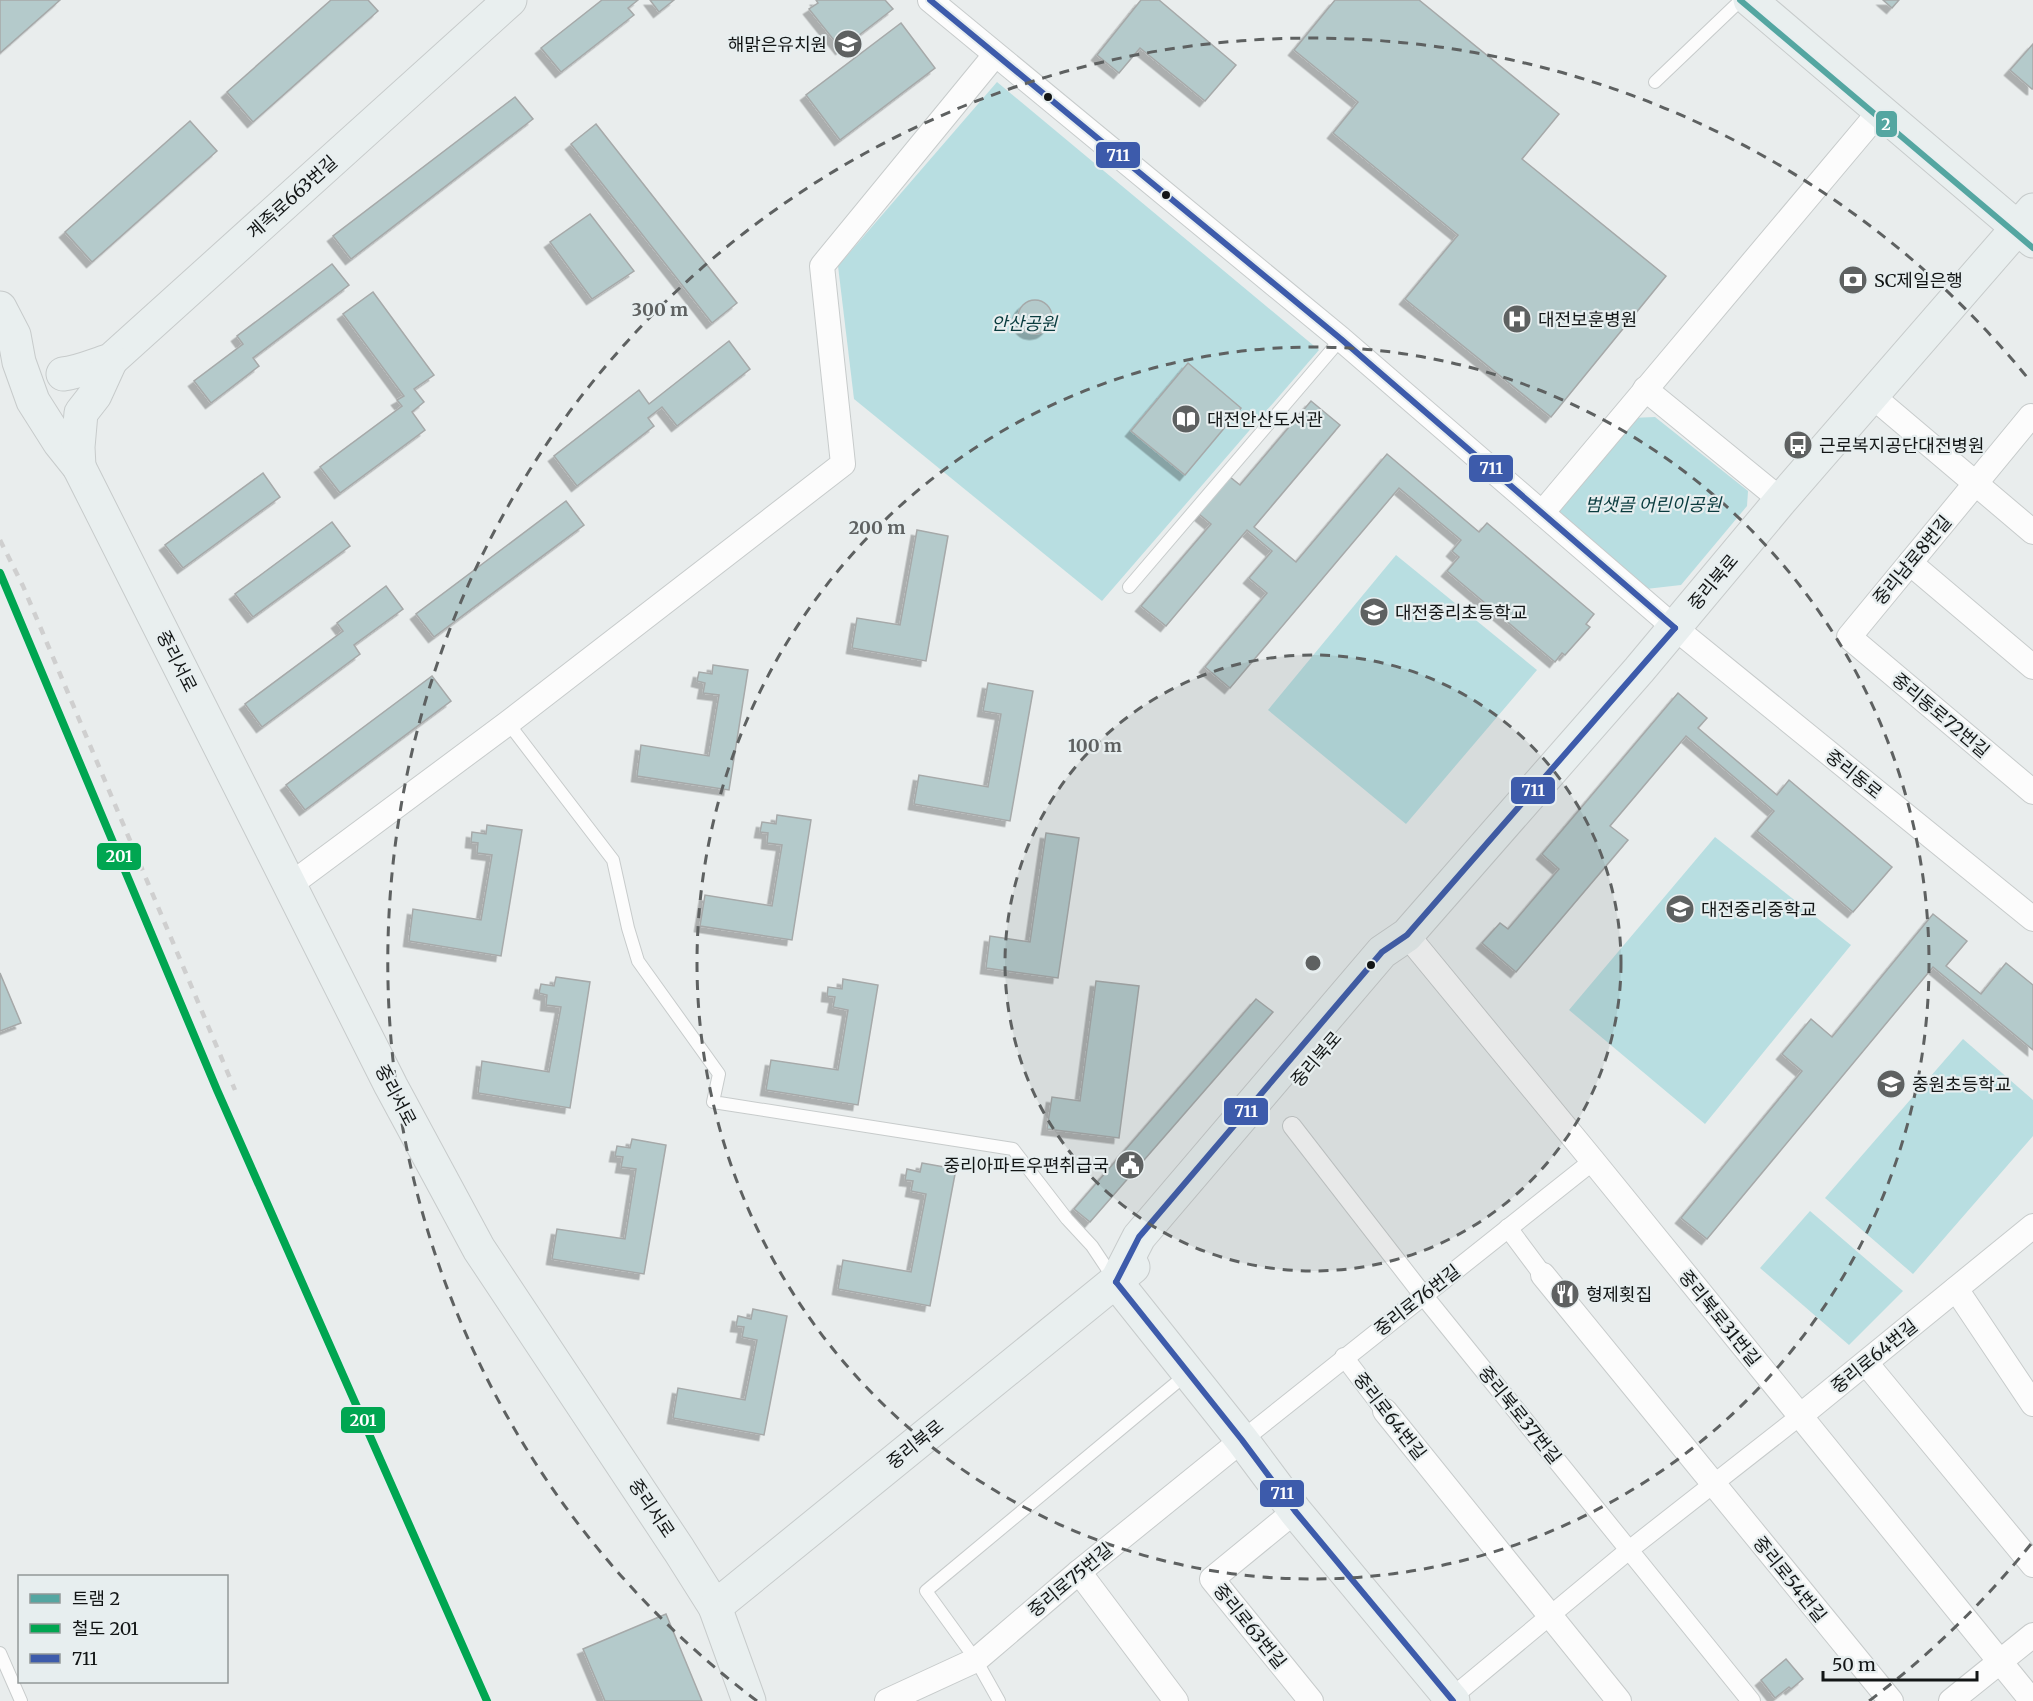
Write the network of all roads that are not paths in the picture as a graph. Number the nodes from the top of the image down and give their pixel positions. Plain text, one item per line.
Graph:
1 (510, 0) edge
2 (930, 0) edge
3 (1741, 0) edge
4 (1750, 0) edge
5 (995, 55) junction
6 (1655, 82) dead end
7 (1880, 111) junction
8 (2028, 226) edge
9 (13, 329) edge
10 (1341, 339) junction
11 (104, 366) junction
12 (62, 387) junction
13 (1645, 389) junction
14 (1871, 395) junction
15 (33, 401) junction
16 (2032, 417) edge
17 (78, 457) junction
18 (1975, 483) junction
19 (1781, 500) junction
20 (1542, 513) junction
21 (2033, 532) edge
22 (1910, 562) junction
23 (1129, 587) dead end
24 (1675, 628) junction
25 (1849, 637) joint
26 (2033, 668) edge
27 (508, 723) junction
28 (2033, 792) edge
29 (290, 885) junction
30 (2033, 919) edge
31 (1407, 935) junction
32 (1292, 1126) dead end
33 (1593, 1161) junction
34 (2033, 1226) edge
35 (1508, 1228) junction
36 (1543, 1275) joint
37 (1116, 1282) junction
38 (1956, 1288) junction
39 (1423, 1295) junction
40 (1344, 1357) junction
41 (1866, 1363) junction
42 (1189, 1373) junction
43 (2033, 1404) edge
44 (1385, 1411) joint
45 (1800, 1416) junction
46 (1242, 1440) junction
47 (1712, 1484) junction
48 (1295, 1511) junction
49 (1629, 1550) junction
50 (2033, 1565) edge
51 (1079, 1572) junction
52 (715, 1607) junction
53 (1549, 1616) junction
54 (2033, 1635) edge
55 (0, 1653) edge
56 (976, 1660) junction
57 (2000, 1662) junction
58 (1450, 1700) edge
59 (21, 1701) edge
60 (749, 1701) edge
61 (887, 1701) edge
62 (999, 1701) edge
63 (1176, 1701) edge
64 (1311, 1701) edge
65 (1619, 1701) edge
66 (1751, 1701) edge
67 (1891, 1701) edge
68 (1951, 1701) edge
69 (2032, 1701) edge

1 - 11 main road, 계족로663번길
2 - 5 street
3 - 6 lane
4 - 7 main road
5 - 10 street
5 - 27 street
7 - 8 main road
7 - 13 street
8 - 14 main road, 중리북로
9 - 11 main road
9 - 12 main road
9 - 15 main road
10 - 20 street
10 - 23 lane
11 - 12 main road, 계족로663번길
11 - 17 main road
12 - 15 main road, 계족로663번길
12 - 17 main road
13 - 19 street
13 - 20 street
14 - 18 street
14 - 19 main road, 중리북로
15 - 17 main road
16 - 18 street, 중리남로8번길
17 - 29 main road, 중리서로
18 - 21 street
18 - 22 street, 중리남로8번길
19 - 24 main road, 중리북로
20 - 24 street
22 - 25 street, 중리남로8번길
22 - 26 street
24 - 30 street, 중리동로
24 - 31 main road, 중리북로
25 - 28 street, 중리동로72번길
27 - 29 street
27 - 37 lane
29 - 52 main road, 중리서로
31 - 33 street, 중리북로31번길
31 - 37 main road, 중리북로
32 - 39 street, 중리북로37번길
33 - 35 street, 중리로76번길
33 - 45 street, 중리북로31번길
34 - 38 street, 중리로64번길
35 - 36 street
35 - 39 street, 중리로76번길
36 - 47 street
37 - 42 main road
37 - 52 main road, 중리북로
38 - 41 street, 중리로64번길
38 - 43 street
39 - 40 street, 중리로76번길
39 - 49 street, 중리북로37번길
40 - 44 street, 중리로64번길
40 - 46 street, 중리로76번길
41 - 45 street, 중리로64번길
41 - 50 street
42 - 46 main road
42 - 56 lane
44 - 53 street, 중리로64번길
45 - 47 street, 중리로64번길
45 - 57 street, 중리북로31번길
46 - 48 main road
46 - 51 street, 중리로75번길
47 - 49 street, 중리로64번길
47 - 67 street, 중리로54번길
48 - 58 main road
48 - 64 street, 중리로63번길
49 - 53 street, 중리로64번길
49 - 66 street, 중리북로37번길
51 - 56 street, 중리로75번길
51 - 63 street
52 - 60 main road, 중리서로
53 - 58 street, 중리로64번길
53 - 65 street
54 - 57 street
55 - 59 lane
56 - 61 street, 중리로75번길
56 - 62 lane
57 - 68 street
57 - 69 street, 중리북로31번길

